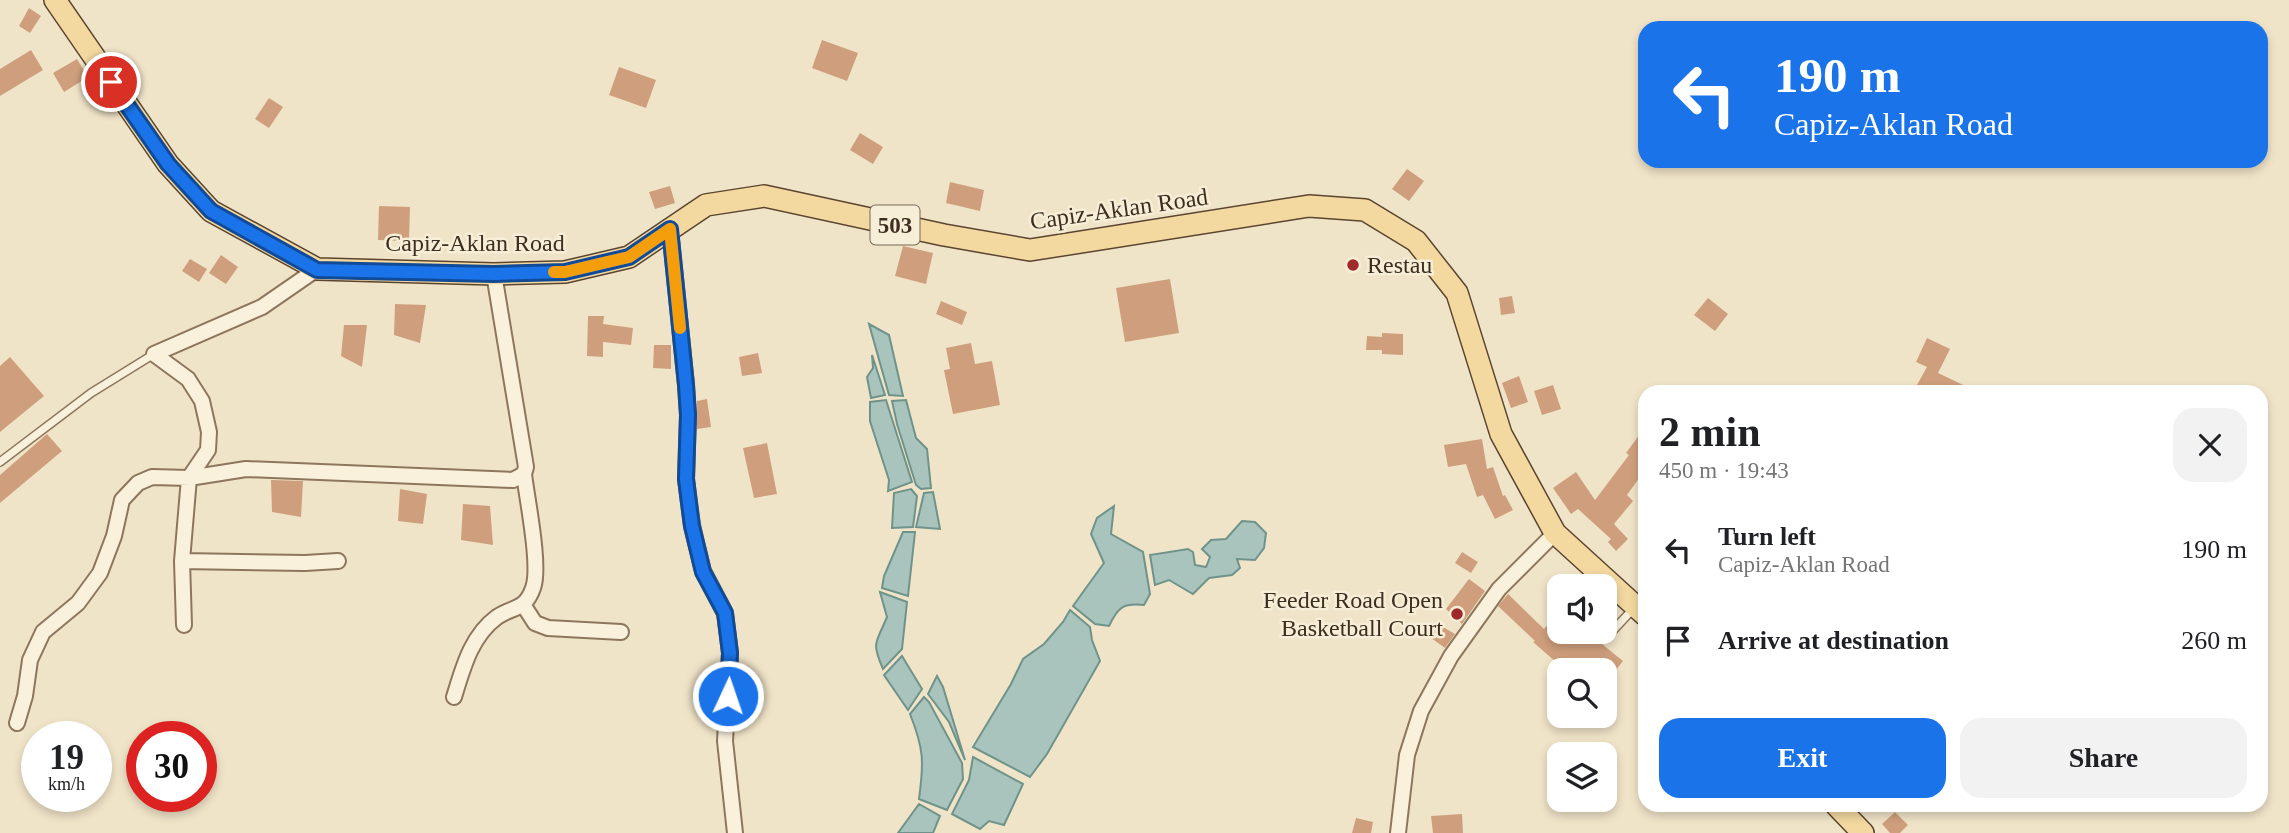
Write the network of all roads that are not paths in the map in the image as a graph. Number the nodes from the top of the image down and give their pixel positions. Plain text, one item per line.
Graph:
1 (55, 0) edge
2 (670, 229) junction
3 (317, 270) junction
4 (494, 274) junction
5 (154, 354) junction
6 (0, 462) edge
7 (524, 474) junction
8 (189, 478) junction
9 (1555, 533) junction
10 (182, 561) junction
11 (338, 561) dead end
12 (524, 606) junction
13 (1638, 608) edge
14 (1638, 612) edge
15 (184, 625) dead end
16 (1617, 629) edge
17 (621, 632) dead end
18 (454, 697) dead end
19 (17, 723) dead end
20 (1843, 812) edge
21 (735, 833) edge
22 (1398, 833) edge
23 (1863, 833) edge

1 - 3 main road, Capiz-Aklan Road / 503
2 - 4 main road, Capiz-Aklan Road / 503
2 - 9 main road, Capiz-Aklan Road / 503
2 - 21 street
3 - 4 main road, Capiz-Aklan Road / 503
3 - 5 street
4 - 7 street
5 - 6 lane
5 - 8 street
7 - 8 street
7 - 12 street
8 - 10 street
8 - 19 street
9 - 13 main road, Capiz-Aklan Road / 503
9 - 22 street
10 - 11 street
10 - 15 street
12 - 17 street
12 - 18 street
14 - 16 lane
20 - 23 main road

